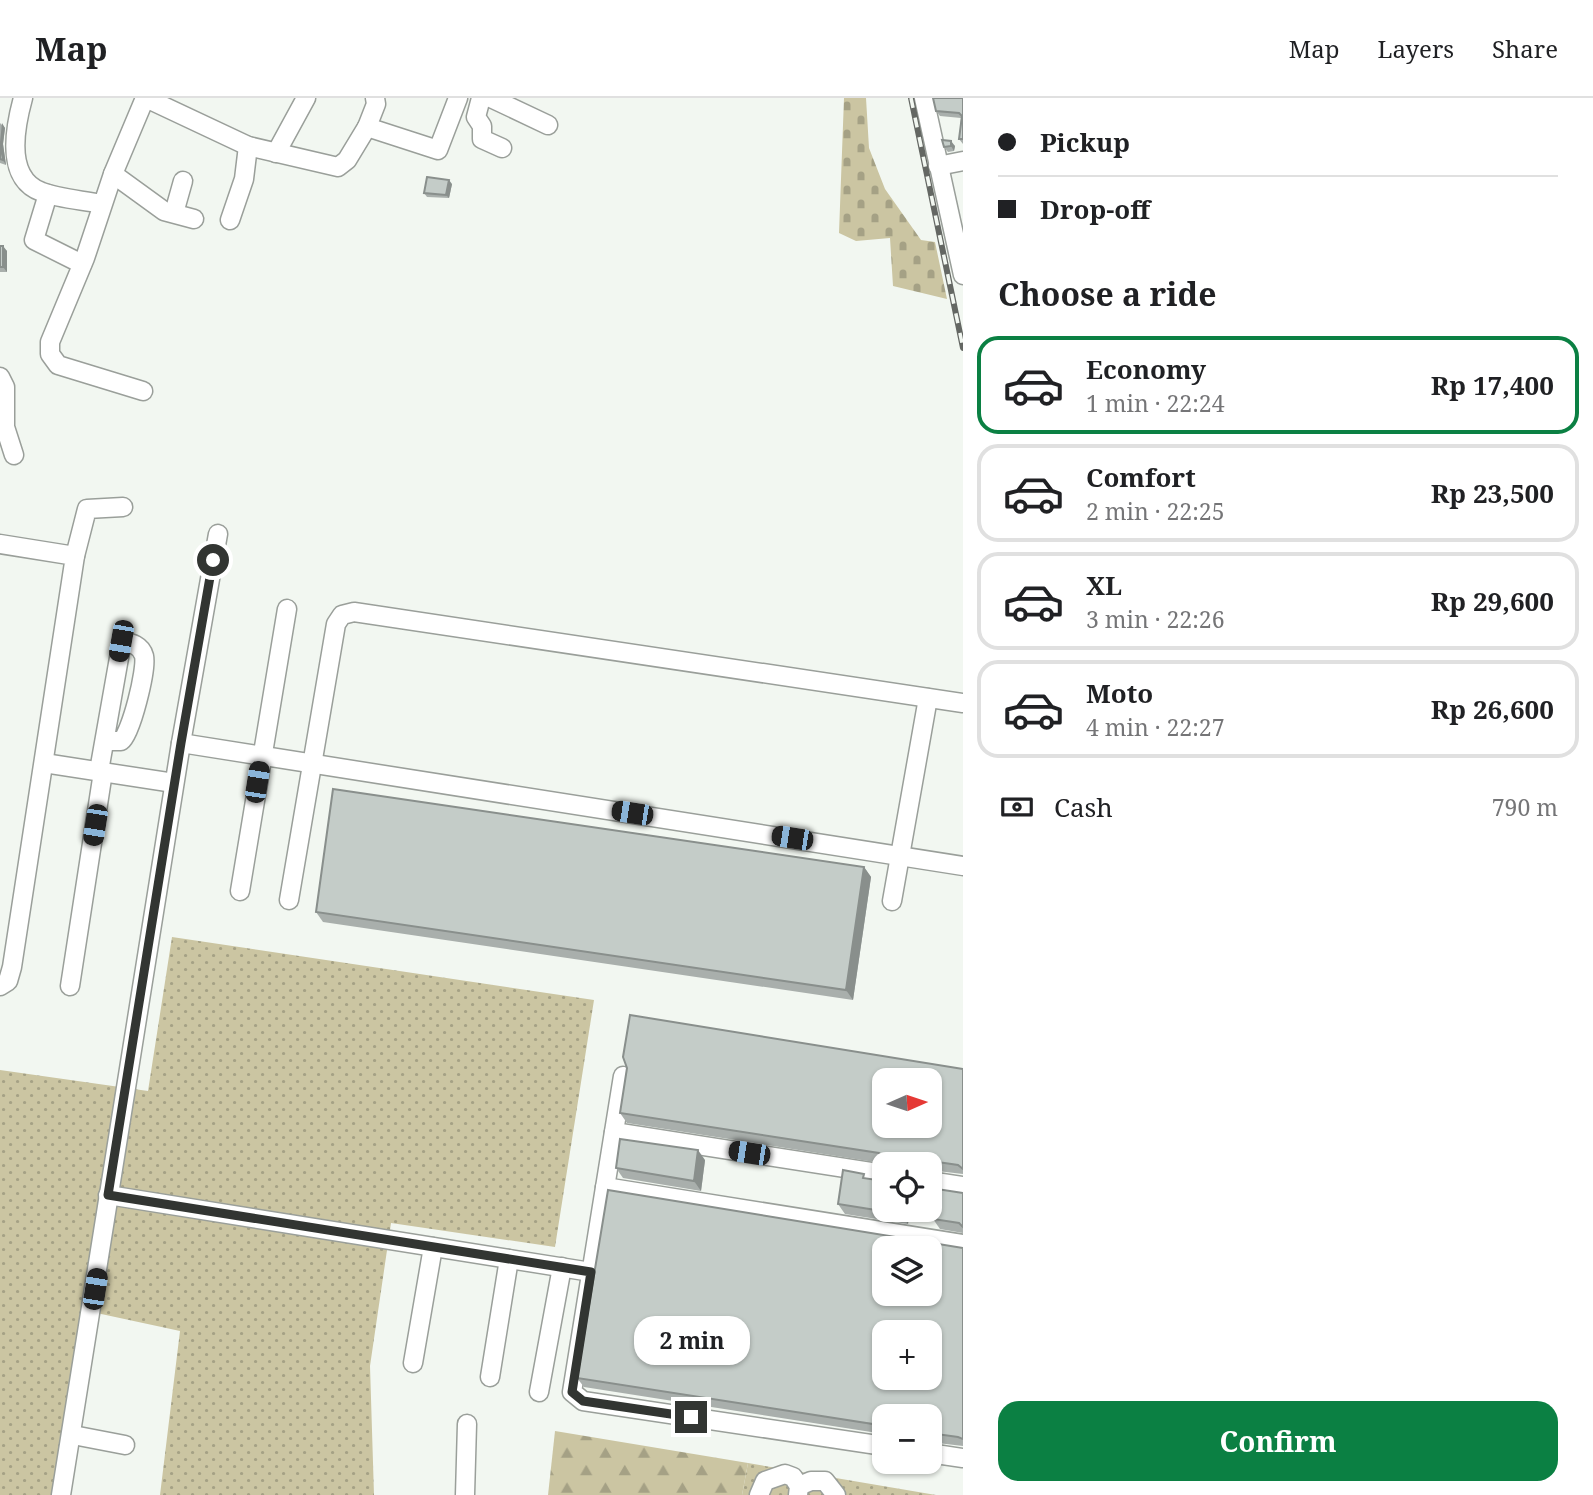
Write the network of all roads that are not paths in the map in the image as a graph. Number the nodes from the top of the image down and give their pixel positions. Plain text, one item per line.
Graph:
1 (23, 98) edge
2 (146, 98) edge
3 (306, 98) edge
4 (374, 98) edge
5 (458, 98) edge
6 (481, 98) edge
7 (491, 98) edge
8 (924, 98) edge
9 (548, 125) dead end
10 (367, 128) junction
11 (248, 146) junction
12 (502, 148) dead end
13 (276, 153) junction
14 (963, 161) edge
15 (938, 166) junction
16 (113, 174) junction
17 (183, 181) dead end
18 (48, 194) junction
19 (103, 204) junction
20 (174, 213) junction
21 (956, 217) edge
22 (194, 219) dead end
23 (230, 220) dead end
24 (82, 264) junction
25 (963, 275) edge
26 (0, 377) edge
27 (143, 391) dead end
28 (14, 455) dead end
29 (123, 507) dead end
30 (218, 534) dead end
31 (0, 544) edge
32 (75, 556) junction
33 (286, 609) dead end
34 (928, 698) junction
35 (963, 703) edge
36 (104, 741) junction
37 (181, 743) junction
38 (261, 755) junction
39 (44, 763) junction
40 (312, 763) junction
41 (101, 772) junction
42 (174, 783) junction
43 (899, 855) junction
44 (963, 866) edge
45 (240, 891) dead end
46 (289, 900) dead end
47 (892, 901) dead end
48 (0, 986) edge
49 (70, 986) dead end
50 (623, 1076) edge
51 (614, 1132) junction
52 (872, 1172) edge
53 (942, 1183) edge
54 (963, 1186) edge
55 (605, 1187) junction
56 (108, 1195) junction
57 (963, 1244) edge
58 (433, 1247) junction
59 (509, 1259) junction
60 (562, 1267) junction
61 (591, 1272) junction
62 (414, 1363) dead end
63 (490, 1377) dead end
64 (539, 1392) dead end
65 (467, 1424) dead end
66 (73, 1436) junction
67 (872, 1444) edge
68 (125, 1445) dead end
69 (942, 1455) edge
70 (963, 1458) edge
71 (799, 1491) edge
72 (61, 1495) edge
73 (465, 1495) edge
74 (758, 1495) edge
75 (836, 1495) edge

1 - 18 street
2 - 11 street
2 - 16 street
3 - 13 street
4 - 10 street
5 - 10 street
6 - 12 street
7 - 9 street
8 - 15 street
10 - 13 street
11 - 13 street
11 - 23 street
14 - 15 street
15 - 21 street
16 - 19 street
16 - 20 street
17 - 20 street
18 - 19 street
18 - 24 street
19 - 24 street
20 - 22 street
21 - 25 street
24 - 27 street
26 - 28 street
29 - 32 street
30 - 37 street
31 - 32 street
32 - 39 street
33 - 38 street
34 - 35 street
34 - 40 street
34 - 43 street
36 - 36 street
36 - 41 street
37 - 38 street
37 - 42 street
38 - 40 street
38 - 45 street
39 - 41 street
39 - 48 street
40 - 43 street
40 - 46 street
41 - 42 street
41 - 49 street
42 - 56 street
43 - 44 street
43 - 47 street
50 - 51 street
51 - 52 street
51 - 55 street
53 - 54 street
55 - 57 street
55 - 61 street
56 - 58 street
56 - 66 street
58 - 59 street
58 - 62 street
59 - 60 street
59 - 63 street
60 - 61 street
60 - 64 street
61 - 67 street
65 - 73 street
66 - 68 street
66 - 72 street
69 - 70 street
71 - 74 street
71 - 75 street

